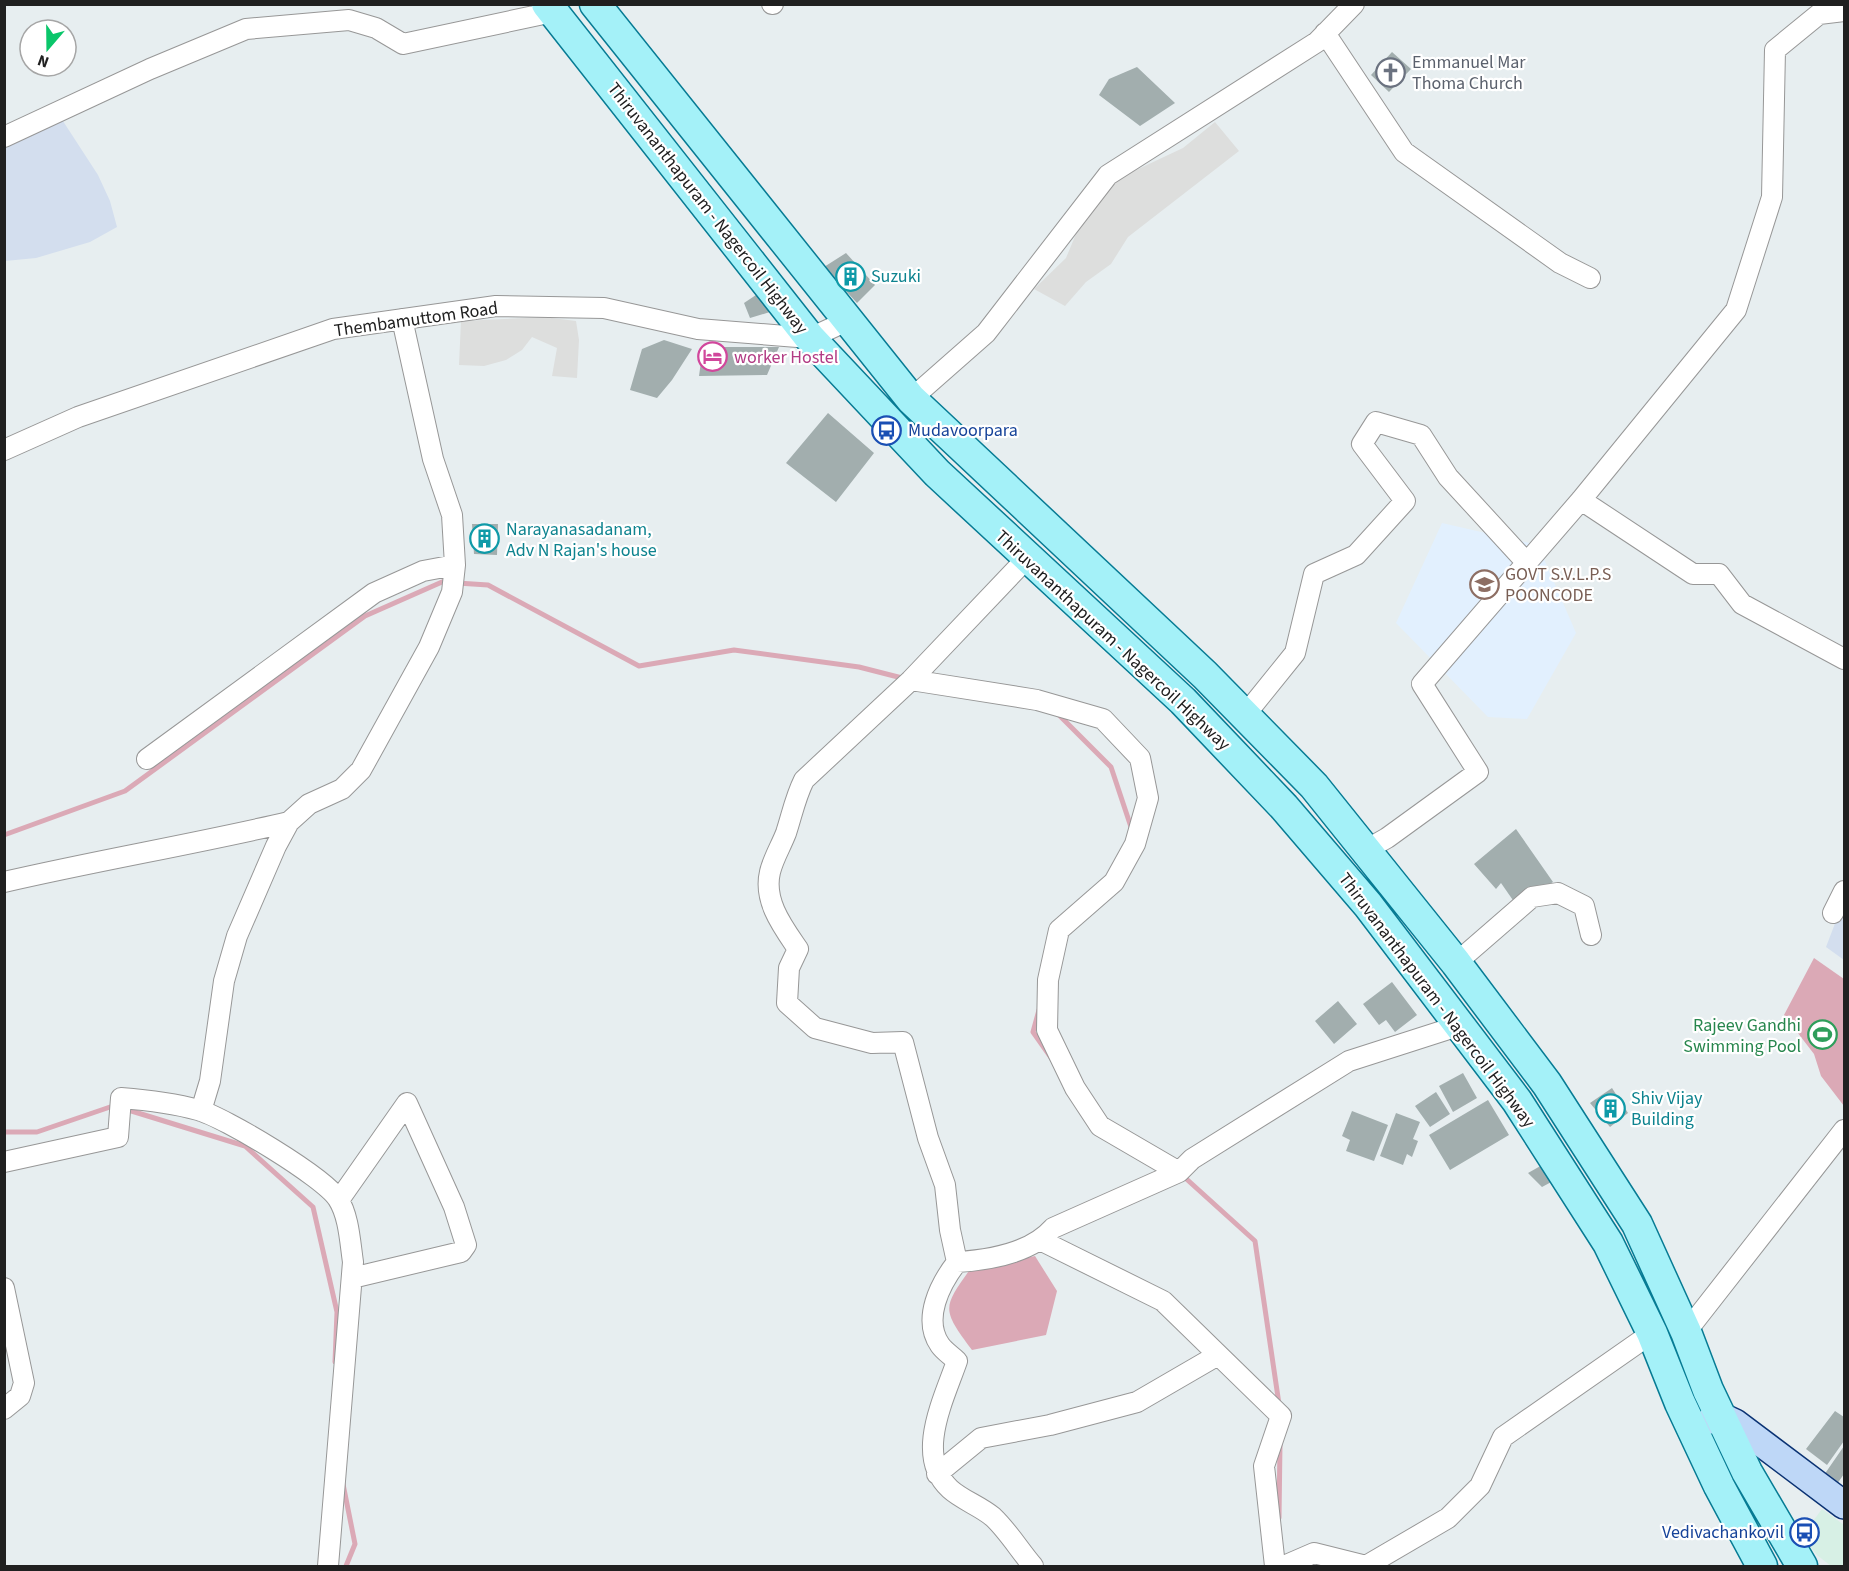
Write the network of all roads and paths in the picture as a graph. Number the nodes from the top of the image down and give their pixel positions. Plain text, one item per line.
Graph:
1 (595, 4) edge
2 (1354, 4) edge
3 (550, 8) edge
4 (1845, 11) edge
5 (1325, 33) junction
6 (4, 137) edge
7 (1590, 278) dead end
8 (402, 319) junction
9 (847, 321) junction
10 (810, 338) junction
11 (911, 399) junction
12 (4, 450) edge
13 (1581, 500) junction
14 (1027, 558) junction
15 (1527, 563) junction
16 (455, 565) junction
17 (1845, 659) edge
18 (911, 680) junction
19 (1245, 715) junction
20 (147, 759) dead end
21 (290, 822) junction
22 (1364, 851) junction
23 (4, 882) edge
24 (1845, 891) edge
25 (1833, 913) dead end
26 (1592, 934) dead end
27 (1456, 963) junction
28 (1458, 1026) junction
29 (201, 1111) junction
30 (1845, 1130) edge
31 (4, 1162) edge
32 (1179, 1172) junction
33 (339, 1200) junction
34 (1042, 1241) junction
35 (957, 1262) junction
36 (352, 1278) junction
37 (4, 1288) edge
38 (1686, 1332) junction
39 (1652, 1333) junction
40 (1218, 1355) junction
41 (4, 1409) edge
42 (1720, 1416) junction
43 (1694, 1428) junction
44 (937, 1474) junction
45 (1845, 1505) edge
46 (1291, 1563) edge
47 (328, 1566) edge
48 (1033, 1566) edge
49 (1275, 1566) edge
50 (1762, 1566) edge
51 (1802, 1566) edge

1 - 9 main road, Thiruvananthapuram - Nagercoil Highway
2 - 5 street
3 - 6 street
3 - 10 main road, Thiruvananthapuram - Nagercoil Highway
4 - 13 street
5 - 7 street
5 - 11 street
8 - 10 street, Thembamuttom Road
8 - 12 street, Thembamuttom Road
8 - 16 street
9 - 10 street
9 - 11 main road, Thiruvananthapuram - Nagercoil Highway
10 - 14 main road, Thiruvananthapuram - Nagercoil Highway
11 - 19 main road, Thiruvananthapuram - Nagercoil Highway
13 - 15 street
13 - 17 street
14 - 18 street
14 - 28 main road, Thiruvananthapuram - Nagercoil Highway
15 - 19 street
15 - 22 street
16 - 20 street
16 - 21 street
18 - 32 street
18 - 35 street
19 - 22 main road, Thiruvananthapuram - Nagercoil Highway
21 - 23 street
21 - 29 street
22 - 27 main road, Thiruvananthapuram - Nagercoil Highway
24 - 25 street
26 - 27 street
27 - 38 main road, Thiruvananthapuram - Nagercoil Highway
28 - 32 street
28 - 39 main road, Thiruvananthapuram - Nagercoil Highway
29 - 31 street
29 - 33 street
30 - 38 street
32 - 34 street
33 - 36 street
33 - 36 street
34 - 35 street
34 - 40 street
35 - 44 street
36 - 47 street
37 - 41 street
38 - 42 main road, Thiruvananthapuram - Nagercoil Highway
39 - 43 main road, Thiruvananthapuram - Nagercoil Highway
39 - 46 street
40 - 44 street
40 - 49 street
42 - 43 main road
42 - 45 main road
42 - 51 main road, Thiruvananthapuram - Nagercoil Highway
43 - 50 main road, Thiruvananthapuram - Nagercoil Highway
44 - 48 street

